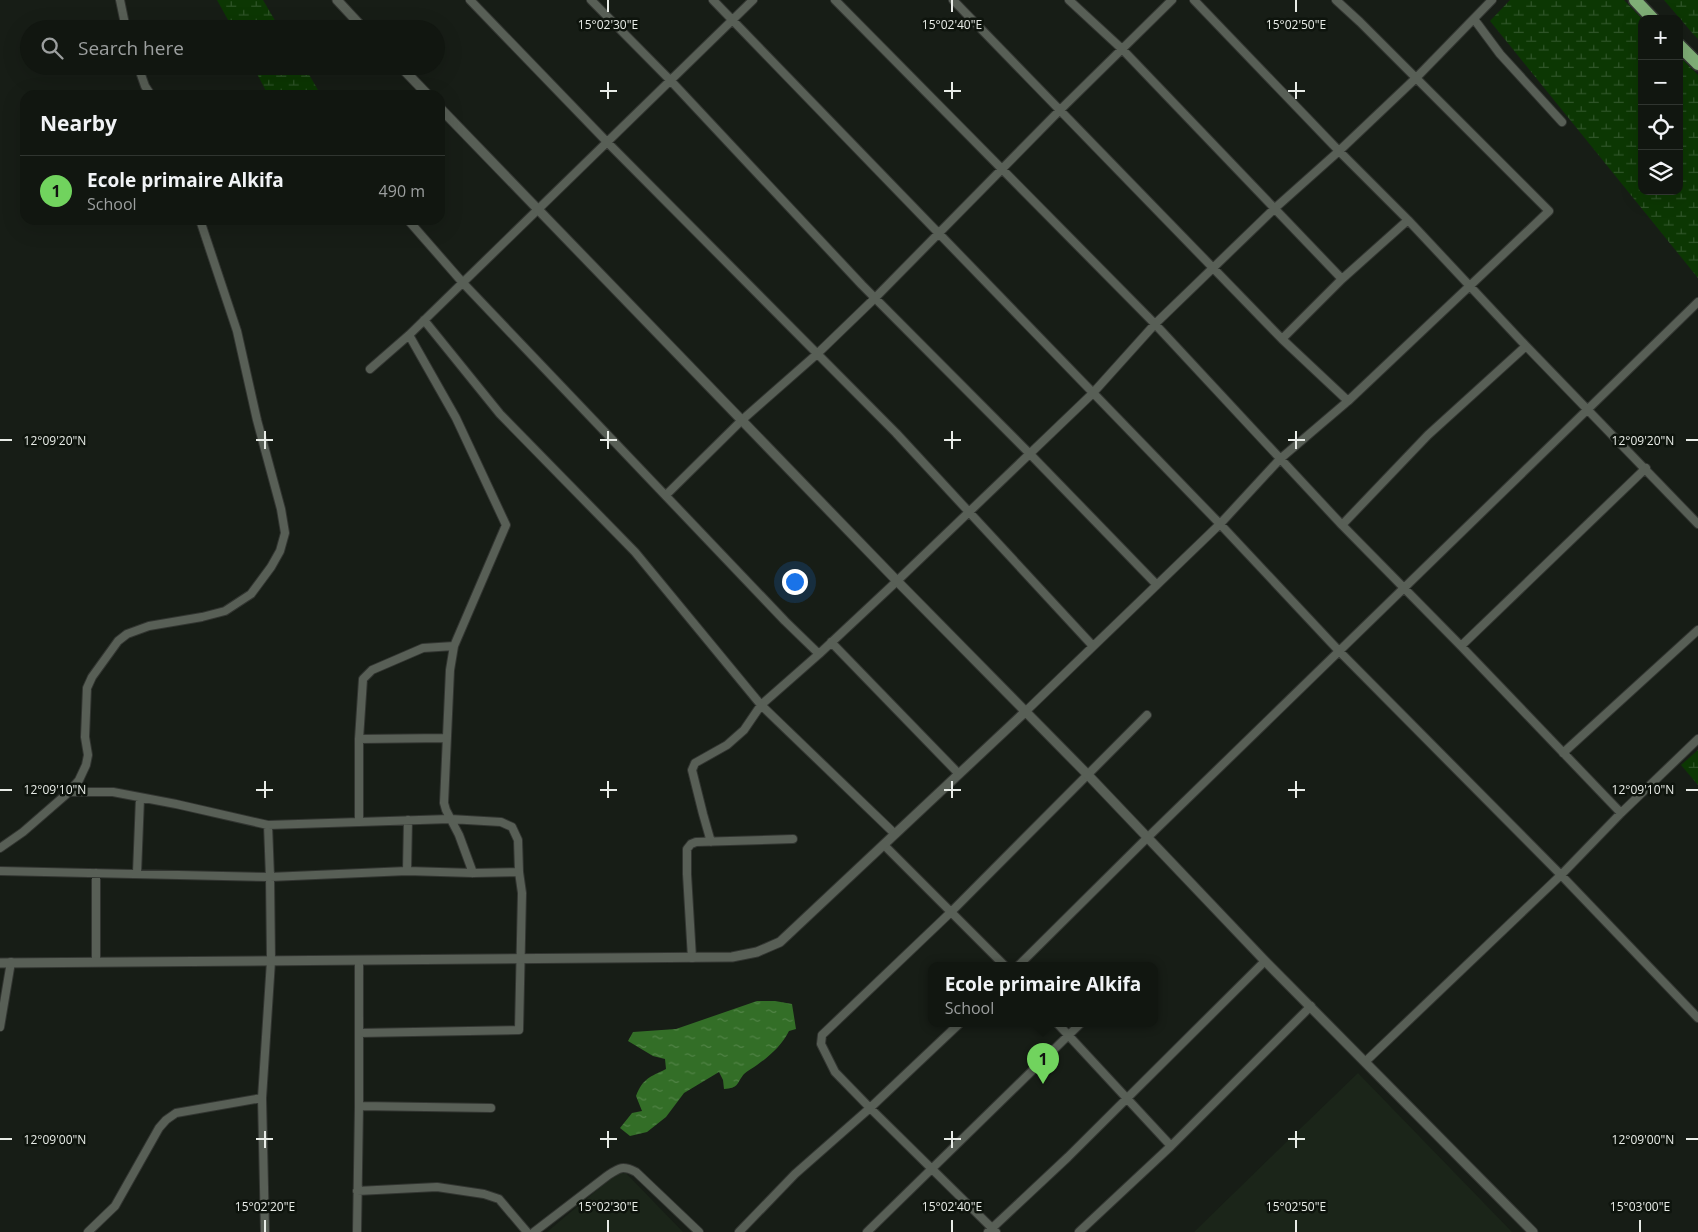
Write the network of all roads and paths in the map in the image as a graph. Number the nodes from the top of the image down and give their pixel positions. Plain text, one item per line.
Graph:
1 (120, 0) edge
2 (470, 0) edge
3 (591, 0) edge
4 (713, 0) edge
5 (753, 0) edge
6 (835, 0) edge
7 (953, 0) edge
8 (1069, 0) edge
9 (1172, 0) edge
10 (1194, 0) edge
11 (1336, 0) edge
12 (1492, 0) edge
13 (1635, 0) edge
14 (340, 1) edge
15 (1649, 15) edge
16 (1474, 19) junction
17 (124, 20) edge
18 (356, 20) edge
19 (733, 20) junction
20 (1122, 49) junction
21 (1683, 49) edge
22 (1698, 64) edge
23 (141, 75) edge
24 (409, 75) edge
25 (1416, 78) junction
26 (670, 82) junction
27 (148, 90) edge
28 (423, 90) edge
29 (1060, 110) junction
30 (445, 113) edge
31 (1562, 122) dead end
32 (608, 143) junction
33 (1339, 151) junction
34 (1001, 170) junction
35 (537, 209) junction
36 (1274, 209) junction
37 (1408, 220) junction
38 (202, 225) edge
39 (412, 225) edge
40 (938, 234) junction
41 (1213, 267) junction
42 (1342, 279) junction
43 (463, 283) junction
44 (1470, 284) junction
45 (875, 298) junction
46 (1698, 302) edge
47 (424, 320) junction
48 (1155, 324) junction
49 (409, 335) junction
50 (1282, 339) junction
51 (1526, 346) junction
52 (817, 354) junction
53 (370, 369) dead end
54 (1092, 394) junction
55 (1348, 402) junction
56 (1588, 409) junction
57 (742, 420) junction
58 (1030, 453) junction
59 (1280, 459) junction
60 (1646, 468) junction
61 (666, 495) junction
62 (968, 512) junction
63 (1220, 524) junction
64 (1698, 524) edge
65 (1342, 525) junction
66 (897, 581) junction
67 (1157, 585) junction
68 (1404, 589) junction
69 (1698, 630) edge
70 (831, 642) junction
71 (454, 646) junction
72 (1092, 646) junction
73 (1461, 646) junction
74 (1339, 651) junction
75 (819, 654) junction
76 (761, 705) junction
77 (1025, 712) junction
78 (1147, 715) dead end
79 (447, 738) junction
80 (360, 739) junction
81 (1698, 739) edge
82 (1563, 753) junction
83 (958, 774) junction
84 (1088, 775) junction
85 (68, 792) junction
86 (140, 798) junction
87 (1621, 814) junction
88 (450, 819) junction
89 (408, 820) junction
90 (359, 822) junction
91 (268, 825) junction
92 (895, 834) junction
93 (1147, 838) junction
94 (794, 839) dead end
95 (711, 842) junction
96 (884, 845) junction
97 (0, 848) edge
98 (0, 871) edge
99 (407, 871) junction
100 (519, 872) junction
101 (96, 873) junction
102 (137, 873) junction
103 (473, 873) junction
104 (1561, 875) junction
105 (270, 877) junction
106 (951, 912) junction
107 (692, 958) junction
108 (521, 959) junction
109 (359, 960) junction
110 (271, 961) junction
111 (1265, 961) junction
112 (11, 962) junction
113 (96, 962) junction
114 (1001, 962) edge
115 (1022, 962) edge
116 (0, 963) edge
117 (1311, 1006) junction
118 (1698, 1018) edge
119 (0, 1027) edge
120 (956, 1027) edge
121 (1061, 1027) edge
122 (1076, 1027) edge
123 (359, 1033) junction
124 (1068, 1035) junction
125 (1365, 1062) junction
126 (262, 1098) junction
127 (1126, 1098) junction
128 (360, 1106) junction
129 (491, 1108) dead end
130 (870, 1108) junction
131 (1171, 1146) junction
132 (932, 1168) junction
133 (357, 1191) junction
134 (992, 1231) edge
135 (88, 1232) edge
136 (265, 1232) edge
137 (357, 1232) edge
138 (527, 1232) edge
139 (534, 1232) edge
140 (699, 1232) edge
141 (739, 1232) edge
142 (867, 1232) edge
143 (1079, 1232) edge
144 (1533, 1232) edge

1 - 17 street
2 - 32 street
3 - 26 street
4 - 19 street
5 - 19 street
6 - 34 street
7 - 29 street
8 - 20 street
9 - 20 street
10 - 33 street
11 - 25 street
12 - 16 street
13 - 15 highway
14 - 18 street
16 - 25 street
16 - 31 street
19 - 26 street
19 - 40 street
20 - 29 street
20 - 36 street
21 - 22 highway
23 - 27 street
24 - 28 street
25 - 33 street
25 - 44 street
26 - 32 street
26 - 45 street
29 - 34 street
29 - 41 street
30 - 35 street
32 - 35 street
32 - 52 street
33 - 36 street
33 - 37 street
34 - 40 street
34 - 48 street
35 - 43 street
35 - 57 street
36 - 41 street
36 - 42 street
37 - 42 street
37 - 44 street
38 - 85 street
39 - 43 street
40 - 45 street
40 - 54 street
41 - 48 street
41 - 50 street
42 - 50 street
43 - 47 street
43 - 61 street
44 - 51 street
44 - 55 street
45 - 52 street
45 - 58 street
46 - 56 street
47 - 49 street
47 - 76 street
48 - 54 street
48 - 59 street
49 - 53 street
49 - 71 street
50 - 55 street
51 - 56 street
51 - 65 street
52 - 57 street
52 - 62 street
54 - 58 street
54 - 63 street
55 - 59 street
56 - 60 street
56 - 68 street
57 - 61 street
57 - 66 street
58 - 62 street
58 - 67 street
59 - 63 street
59 - 65 street
60 - 64 street
60 - 73 street
61 - 75 street
62 - 66 street
62 - 72 street
63 - 67 street
63 - 74 street
65 - 68 street
66 - 70 street
66 - 77 street
67 - 72 street
68 - 73 street
68 - 74 street
69 - 82 street
70 - 75 street
70 - 83 street
71 - 79 street
71 - 80 street
72 - 77 street
73 - 82 street
74 - 93 street
74 - 104 street
75 - 76 street
76 - 92 street
76 - 95 street
77 - 83 street
77 - 84 street
78 - 84 street
79 - 80 street
79 - 88 street
80 - 90 street
81 - 87 street
82 - 87 street
83 - 92 street
84 - 93 street
84 - 106 street
85 - 86 street
85 - 97 street
86 - 91 street
86 - 102 street
87 - 104 street
88 - 89 street
88 - 100 street
88 - 103 street
89 - 90 street
89 - 99 street
90 - 91 street
91 - 105 street
92 - 96 street
93 - 111 street
93 - 115 street
94 - 95 street
95 - 107 street
96 - 106 street
96 - 107 street
98 - 101 street
99 - 103 street
99 - 105 street
100 - 103 street
100 - 108 street
101 - 102 street
101 - 113 street
102 - 105 street
104 - 118 street
104 - 125 street
105 - 110 street
106 - 114 street
106 - 130 street
107 - 108 street
108 - 109 street
108 - 123 street
109 - 110 street
109 - 123 street
110 - 113 street
110 - 126 street
111 - 117 street
111 - 127 street
112 - 113 street
112 - 116 street
112 - 119 street
117 - 125 street
117 - 131 street
120 - 130 street
121 - 124 street
122 - 124 street
123 - 128 street
124 - 127 street
124 - 132 street
125 - 144 street
126 - 135 street
126 - 136 street
127 - 131 street
127 - 134 street
128 - 129 street
128 - 133 street
130 - 132 street
130 - 141 street
131 - 143 street
132 - 134 street
132 - 142 street
133 - 137 street
133 - 138 street
139 - 140 street

